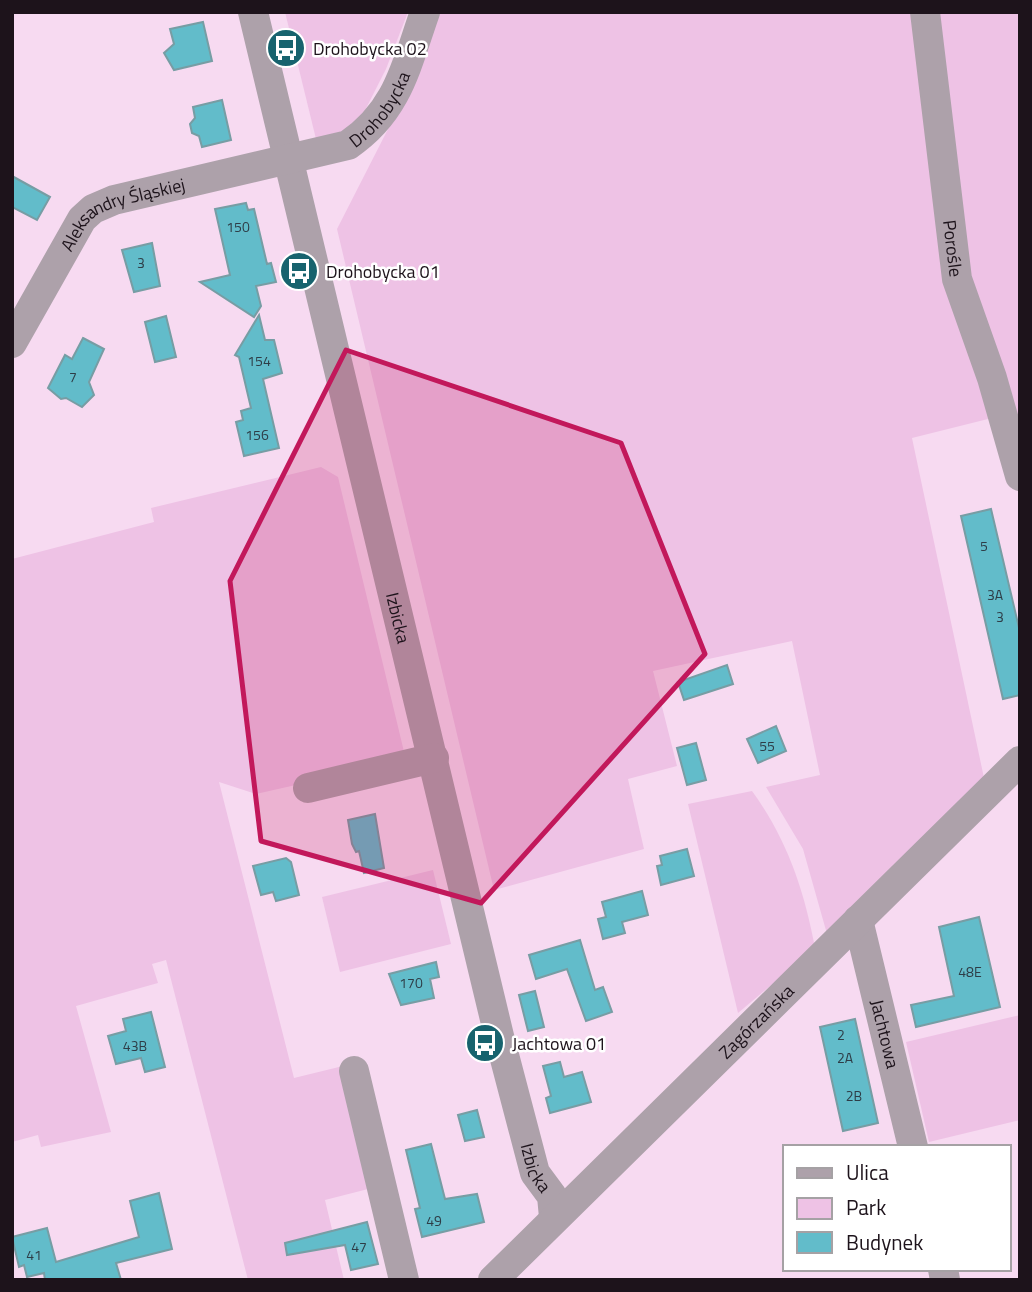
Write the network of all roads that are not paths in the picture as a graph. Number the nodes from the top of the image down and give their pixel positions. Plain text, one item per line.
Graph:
1 (253, 12) edge
2 (425, 12) edge
3 (925, 12) edge
4 (289, 161) junction
5 (13, 340) edge
6 (1020, 476) edge
7 (434, 758) junction
8 (1020, 761) edge
9 (308, 788) dead end
10 (858, 919) junction
11 (354, 1071) dead end
12 (913, 1145) edge
13 (554, 1217) junction
14 (404, 1280) edge
15 (493, 1280) edge

1 - 4 street, Izbicka
2 - 4 street, Drohobycka
3 - 6 street, Porośle
4 - 5 street, Aleksandry Śląskiej
4 - 7 street, Izbicka
7 - 9 street
7 - 13 street, Izbicka
8 - 10 street, Zagórzańska
10 - 12 street, Jachtowa
10 - 13 street, Zagórzańska
11 - 14 street
13 - 15 street, Zagórzańska

